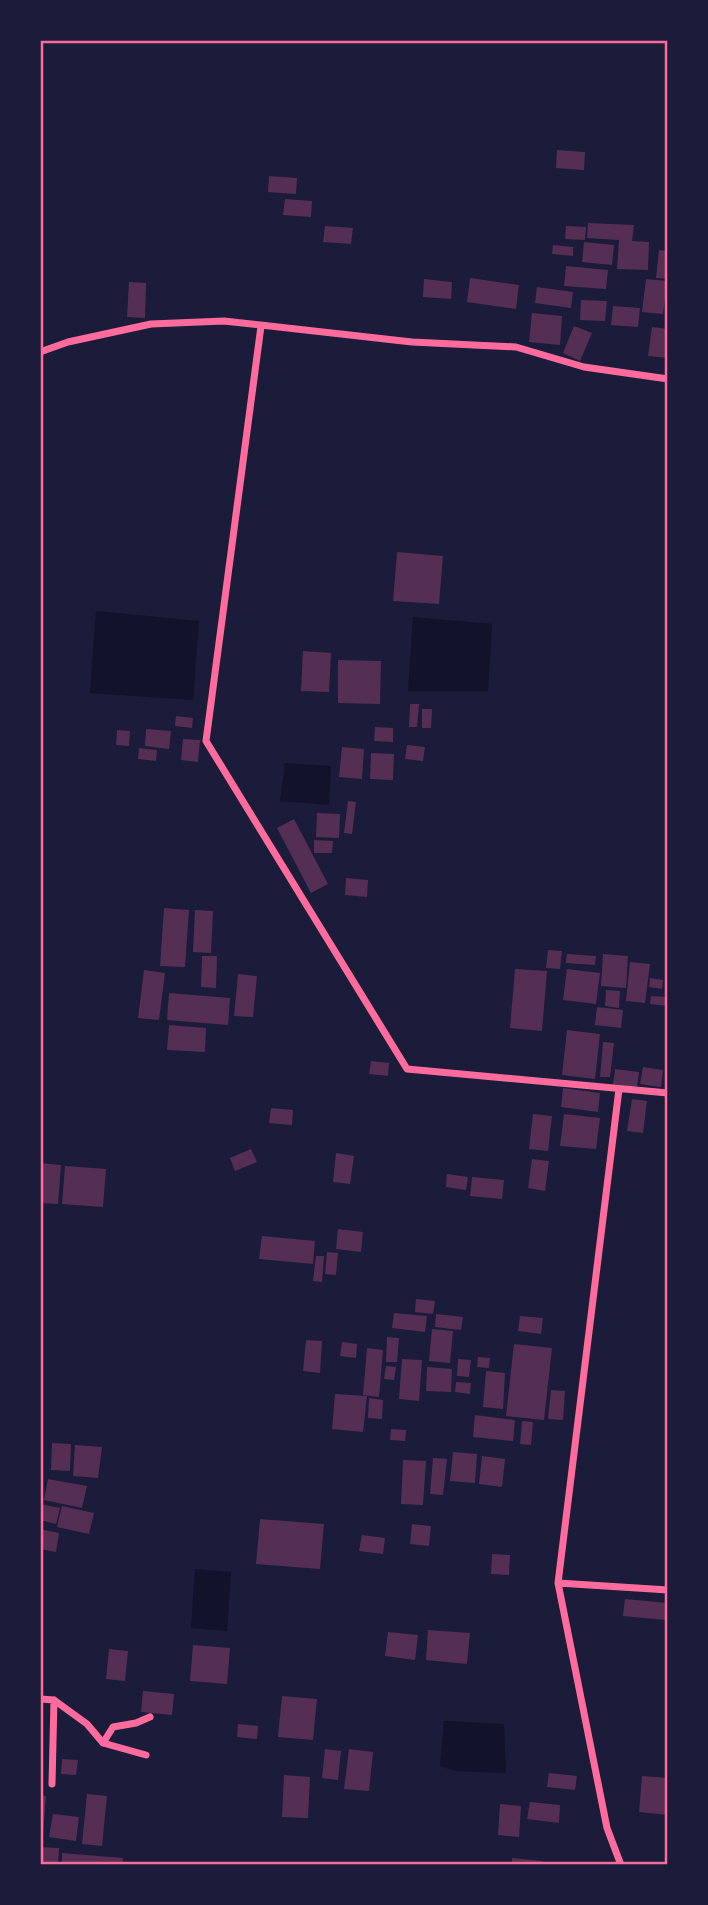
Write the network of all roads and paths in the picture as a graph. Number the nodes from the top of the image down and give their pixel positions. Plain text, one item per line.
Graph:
1 (261, 326) junction
2 (40, 352) edge
3 (668, 379) edge
4 (619, 1089) junction
5 (668, 1093) edge
6 (558, 1583) junction
7 (668, 1590) edge
8 (40, 1699) edge
9 (54, 1700) junction
10 (150, 1717) dead end
11 (103, 1742) junction
12 (146, 1755) dead end
13 (52, 1784) dead end
14 (621, 1865) edge

1 - 2 street
1 - 3 street
1 - 4 street
4 - 5 street
4 - 6 street
6 - 7 street
6 - 14 street
8 - 9 street
9 - 11 street
9 - 13 street
10 - 11 street
11 - 12 street

